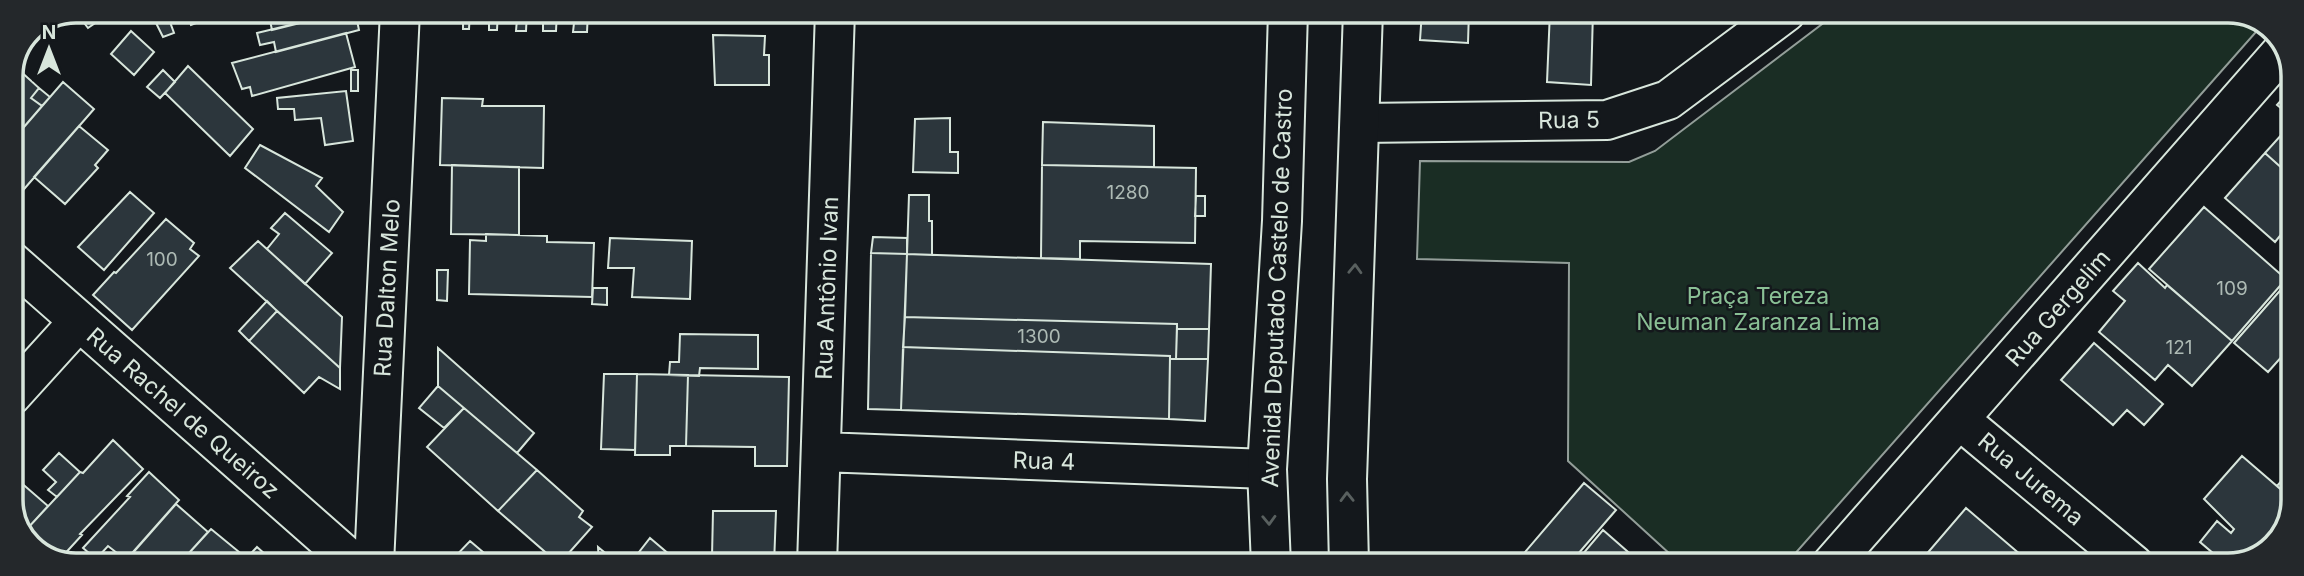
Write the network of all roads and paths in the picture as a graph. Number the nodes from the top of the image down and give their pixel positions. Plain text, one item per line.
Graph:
1 (399, 23) edge
2 (835, 23) edge
3 (1288, 23) edge
4 (1363, 23) edge
5 (1772, 23) edge
6 (2277, 57) edge
7 (1360, 123) junction
8 (23, 272) edge
9 (79, 321) junction
10 (23, 383) edge
11 (1960, 420) junction
12 (822, 452) junction
13 (1267, 469) junction
14 (343, 553) edge
15 (375, 553) edge
16 (818, 553) edge
17 (1270, 553) edge
18 (1349, 553) edge
19 (1842, 553) edge
20 (2120, 553) edge

1 - 15 street, Rua Dalton Melo
2 - 12 street, Rua Antônio Ivan
3 - 13 street, Avenida Deputado Castelo de Castro
4 - 7 street
5 - 7 street, Rua 5
6 - 11 street, Rua Gergelim
18 -> 7 street
8 - 9 street, Rua Rachel de Queiroz
9 - 10 street
9 - 14 street, Rua Rachel de Queiroz
11 - 19 street, Rua Gergelim
11 - 20 street, Rua Jurema
12 - 13 street, Rua 4
12 - 16 street, Rua Antônio Ivan
13 -> 17 street, Avenida Deputado Castelo de Castro

